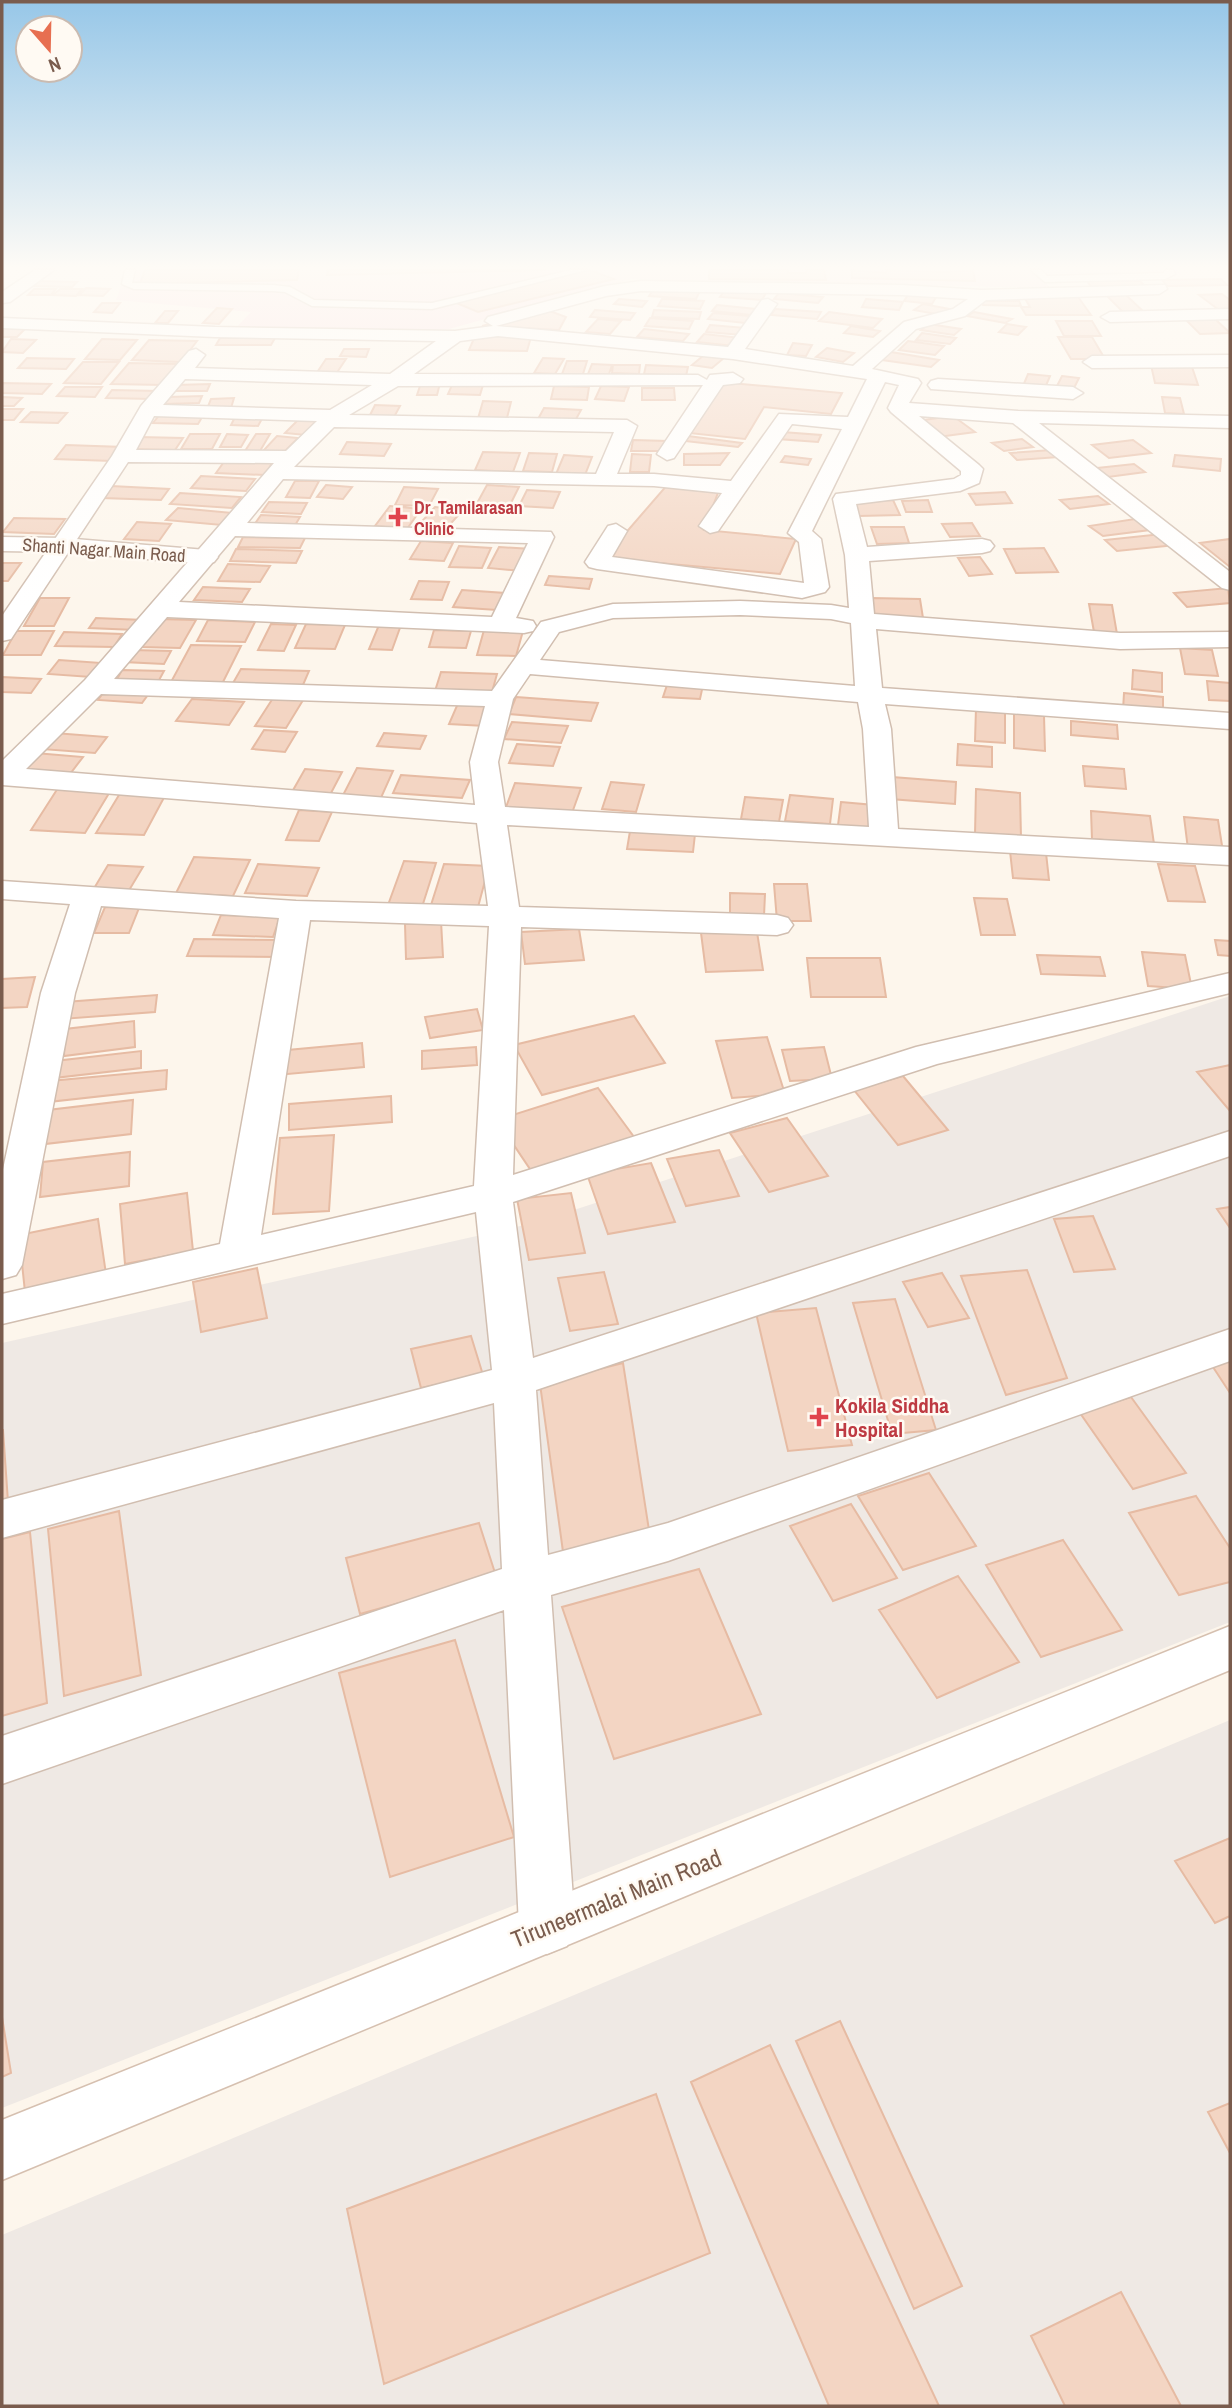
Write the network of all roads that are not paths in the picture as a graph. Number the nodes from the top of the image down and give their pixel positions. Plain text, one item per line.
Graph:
1 (172, 382) edge
2 (390, 382) edge
3 (636, 382) edge
4 (715, 382) edge
5 (863, 382) edge
6 (868, 382) edge
7 (902, 382) edge
8 (911, 383) junction
9 (844, 390) dead end
10 (1079, 393) dead end
11 (898, 408) junction
12 (148, 410) junction
13 (1018, 417) junction
14 (331, 418) junction
15 (1230, 422) edge
16 (855, 424) junction
17 (627, 426) junction
18 (667, 454) dead end
19 (122, 456) junction
20 (285, 465) junction
21 (604, 481) junction
22 (736, 488) junction
23 (710, 526) dead end
24 (230, 529) junction
25 (616, 531) dead end
26 (2, 544) edge
27 (63, 545) junction
28 (982, 546) dead end
29 (857, 555) junction
30 (206, 557) junction
31 (1230, 583) edge
32 (162, 609) junction
33 (861, 619) junction
34 (500, 625) junction
35 (550, 627) junction
36 (2, 635) edge
37 (1230, 639) edge
38 (523, 666) junction
39 (93, 686) junction
40 (869, 693) junction
41 (500, 699) junction
42 (1230, 721) edge
43 (2, 777) edge
44 (490, 815) junction
45 (884, 835) junction
46 (1230, 856) edge
47 (2, 890) edge
48 (88, 896) junction
49 (296, 910) junction
50 (505, 918) junction
51 (777, 925) dead end
52 (1230, 983) edge
53 (1230, 1143) edge
54 (493, 1195) junction
55 (238, 1254) junction
56 (2, 1265) edge
57 (2, 1309) edge
58 (1230, 1345) edge
59 (514, 1381) junction
60 (2, 1519) edge
61 (525, 1582) junction
62 (1230, 1648) edge
63 (2, 1760) edge
64 (547, 1926) junction
65 (2, 2150) edge

1 - 12 street
2 - 14 street
3 - 17 street
4 - 18 street
5 - 9 street
6 - 16 street
7 - 8 street
8 - 10 street
8 - 11 street
11 - 13 street
11 - 29 street
12 - 14 street
12 - 19 street
13 - 15 street
13 - 31 street
14 - 17 street
14 - 20 street
16 - 22 street
16 - 25 street
17 - 21 street
19 - 20 street
19 - 27 street
20 - 21 street
20 - 24 street
21 - 22 street
22 - 23 street
24 - 30 street
24 - 34 street
26 - 27 street, Shanti Nagar Main Road
27 - 30 street, Shanti Nagar Main Road
27 - 36 street
28 - 29 street
29 - 33 street
30 - 32 street
32 - 34 street
32 - 39 street
33 - 35 street
33 - 37 street
33 - 40 street
34 - 35 street
35 - 38 street
38 - 40 street
38 - 41 street
39 - 41 street
39 - 43 street
40 - 42 street
40 - 45 street
41 - 44 street
43 - 44 street
44 - 45 street
44 - 50 street
45 - 46 street
47 - 48 street
48 - 49 street
48 - 56 street
49 - 50 street
49 - 55 street
50 - 51 street
50 - 54 street
52 - 54 street
53 - 59 street
54 - 55 street
54 - 59 street
55 - 57 street
58 - 61 street
59 - 60 street
59 - 61 street
61 - 63 street
61 - 64 street
62 - 64 street, Tiruneermalai Main Road
64 - 65 street, Tiruneermalai Main Road

